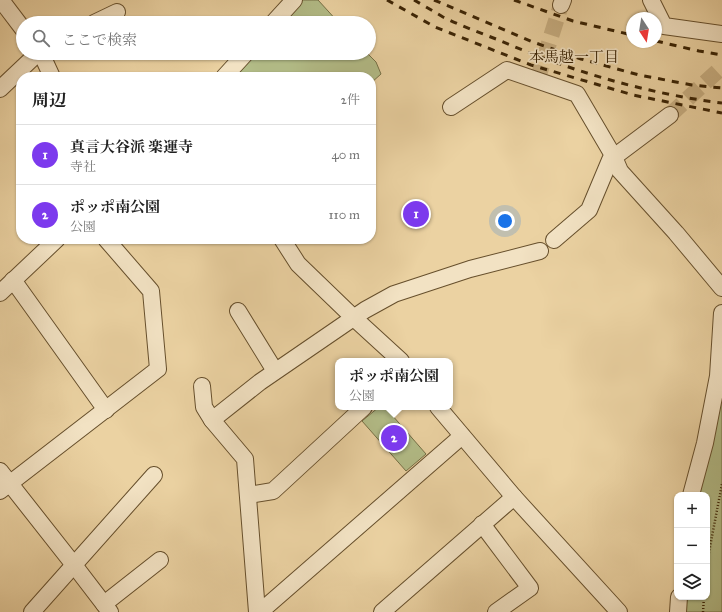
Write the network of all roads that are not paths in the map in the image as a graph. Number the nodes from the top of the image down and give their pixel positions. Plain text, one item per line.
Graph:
1 (1, 0) edge
2 (294, 0) edge
3 (651, 0) edge
4 (117, 12) dead end
5 (109, 16) edge
6 (279, 16) edge
7 (16, 20) edge
8 (722, 34) edge
9 (31, 60) edge
10 (43, 60) edge
11 (240, 60) edge
12 (18, 72) edge
13 (49, 72) edge
14 (229, 72) edge
15 (16, 74) edge
16 (0, 88) edge
17 (451, 107) dead end
18 (670, 115) tunnel mouth
19 (614, 157) junction
20 (554, 240) dead end
21 (52, 244) edge
22 (110, 244) edge
23 (285, 244) edge
24 (540, 251) dead end
25 (13, 280) junction
26 (722, 288) edge
27 (0, 293) edge
28 (238, 311) dead end
29 (354, 318) junction
30 (721, 323) edge
31 (398, 358) edge
32 (275, 371) junction
33 (202, 386) dead end
34 (106, 410) junction
35 (361, 410) edge
36 (440, 410) edge
37 (212, 420) junction
38 (462, 436) junction
39 (154, 475) dead end
40 (3, 482) edge
41 (692, 492) edge
42 (248, 495) junction
43 (514, 498) junction
44 (482, 524) junction
45 (160, 560) dead end
46 (74, 565) junction
47 (679, 600) edge
48 (107, 608) edge
49 (32, 612) edge
50 (259, 612) edge
51 (382, 612) edge
52 (496, 612) edge
53 (619, 612) edge
54 (678, 612) edge

1 - 7 street
2 - 6 street
3 - 8 street
4 - 5 street
9 - 12 street
10 - 13 street
11 - 14 street
15 - 16 street
17 - 19 street
18 - 19 street
19 - 20 street
19 - 26 street
21 - 25 street
22 - 34 street
23 - 29 street
24 - 29 street
25 - 27 street
25 - 34 street
28 - 32 street
29 - 31 street
29 - 32 street
30 - 41 street
32 - 37 street
33 - 37 street
34 - 40 street
35 - 42 street
36 - 38 street
37 - 42 street
38 - 43 street
38 - 50 street
39 - 46 street
40 - 46 street
42 - 50 street
43 - 44 street
43 - 53 street
44 - 51 street
44 - 52 street
45 - 48 street
46 - 48 street
46 - 49 street
47 - 54 street

